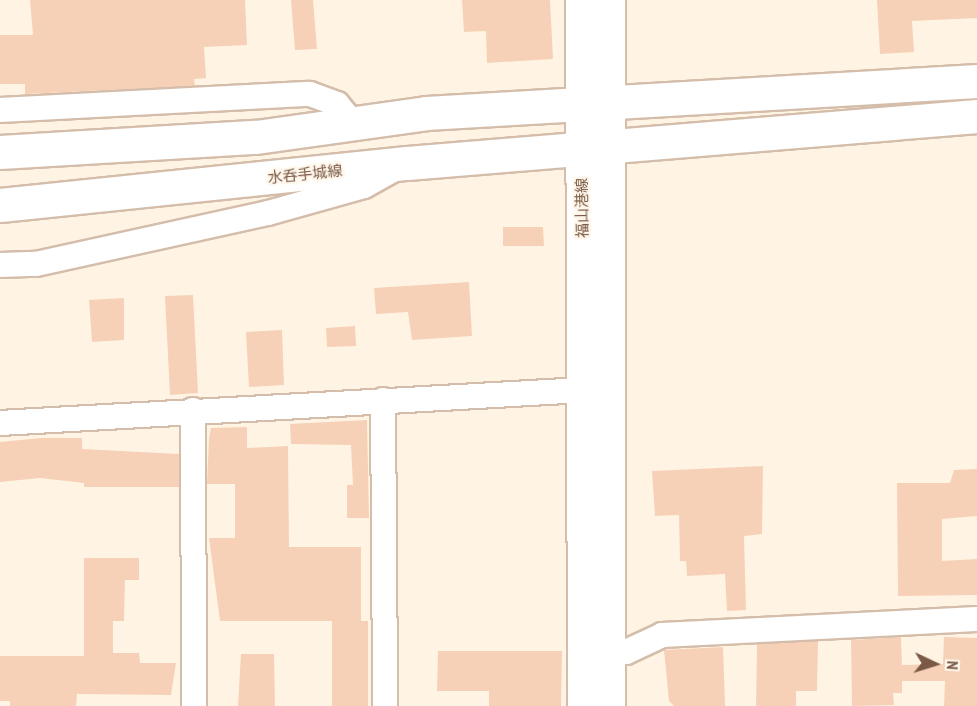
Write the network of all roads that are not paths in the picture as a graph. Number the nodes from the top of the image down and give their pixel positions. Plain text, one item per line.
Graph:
1 (582, 0) edge
2 (608, 0) edge
3 (977, 81) edge
4 (596, 106) junction
5 (0, 110) edge
6 (977, 116) edge
7 (352, 122) junction
8 (596, 149) junction
9 (0, 152) edge
10 (407, 163) junction
11 (1, 205) edge
12 (0, 265) edge
13 (597, 389) junction
14 (383, 400) junction
15 (193, 410) junction
16 (0, 423) edge
17 (977, 619) edge
18 (608, 651) junction
19 (194, 706) edge
20 (385, 706) edge
21 (584, 706) edge
22 (608, 706) edge

1 - 4 main road
2 - 4 main road
3 - 4 main road
4 - 7 main road
4 - 8 main road, 福山港線
5 - 7 street
6 - 8 main road
7 - 9 main road
8 - 10 main road, 水呑手城線
8 - 13 main road, 福山港線
10 - 11 main road, 水呑手城線
10 - 12 street
13 - 14 street
13 - 18 main road, 福山港線
13 - 21 main road, 福山港線
14 - 15 street
14 - 20 street
15 - 16 street
15 - 19 street
17 - 18 street
18 - 22 main road, 福山港線

